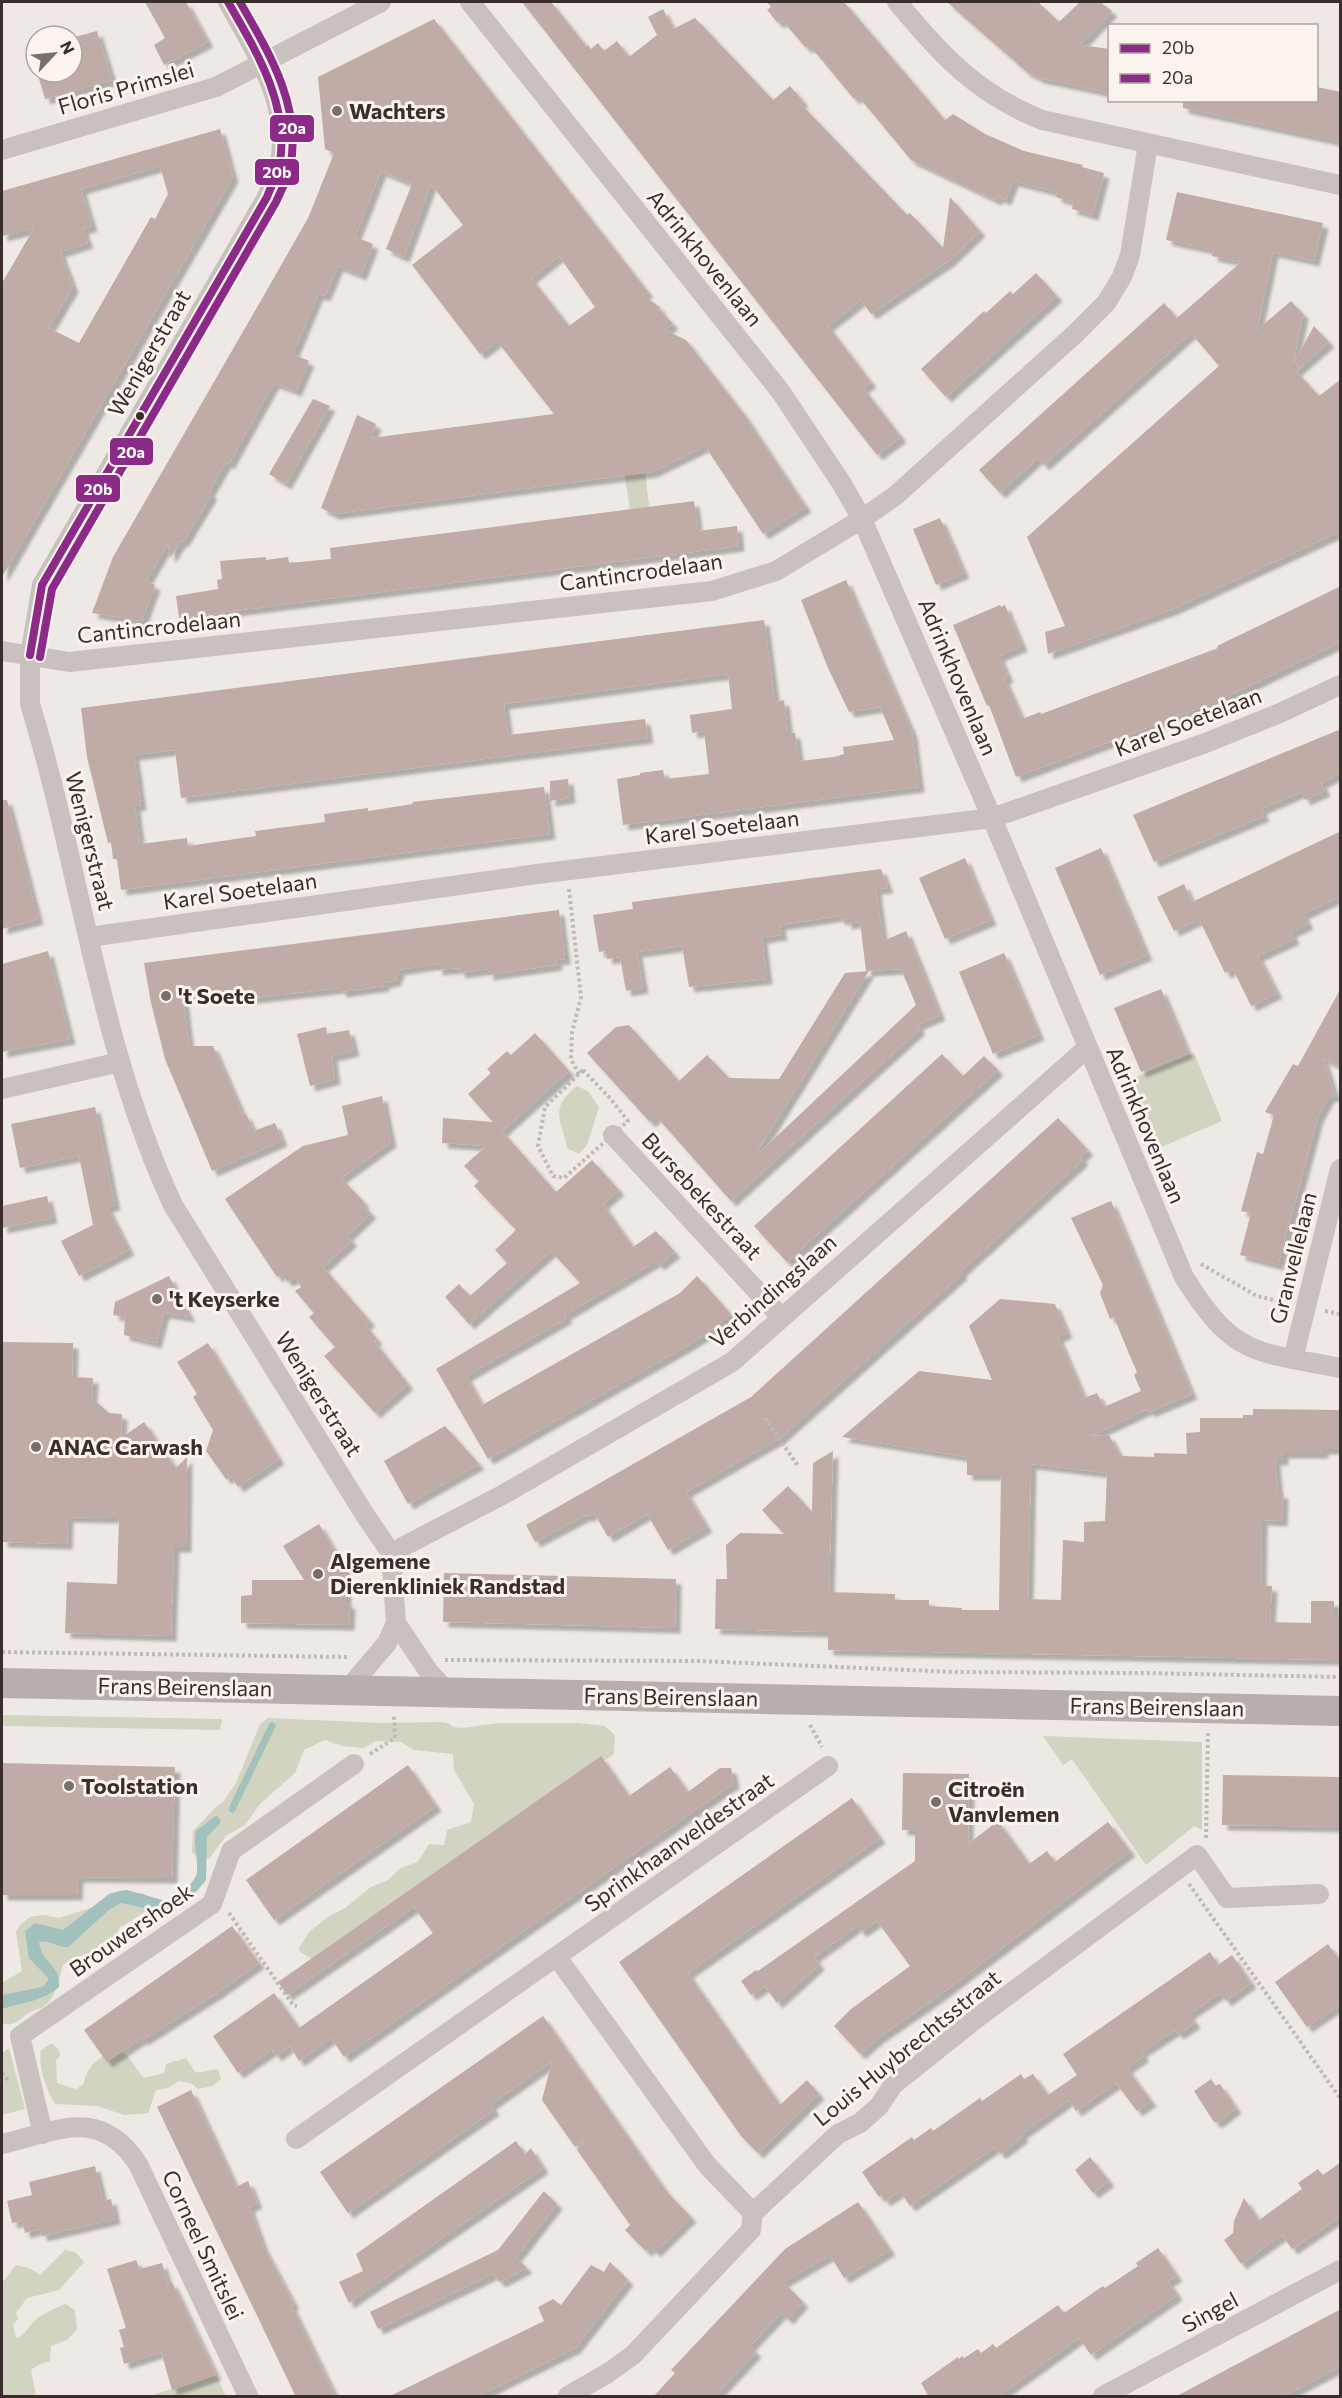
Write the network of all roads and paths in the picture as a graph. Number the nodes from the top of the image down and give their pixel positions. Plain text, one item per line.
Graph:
1 (228, 2) edge
2 (381, 2) edge
3 (470, 2) edge
4 (897, 2) edge
5 (261, 64) junction
6 (1148, 144) junction
7 (2, 150) edge
8 (1341, 184) edge
9 (862, 519) junction
10 (2, 651) edge
11 (30, 655) junction
12 (1341, 685) edge
13 (992, 818) junction
14 (566, 871) junction
15 (89, 937) junction
16 (1087, 1048) junction
17 (120, 1062) junction
18 (579, 1074) junction
19 (2, 1089) edge
20 (613, 1135) junction
21 (1341, 1169) edge
22 (1171, 1247) junction
23 (782, 1317) junction
24 (1303, 1318) junction
25 (1293, 1359) junction
26 (1341, 1368) edge
27 (765, 1418) dead end
28 (798, 1466) dead end
29 (391, 1553) junction
30 (396, 1623) junction
31 (2, 1652) edge
32 (375, 1658) junction
33 (420, 1659) junction
34 (1341, 1677) edge
35 (2, 1683) edge
36 (347, 1690) junction
37 (448, 1693) junction
38 (1341, 1711) edge
39 (394, 1716) dead end
40 (810, 1724) dead end
41 (1208, 1733) dead end
42 (354, 1764) joint
43 (828, 1766) joint
44 (1197, 1855) junction
45 (1179, 1869) junction
46 (1319, 1894) dead end
47 (216, 1896) junction
48 (557, 1957) junction
49 (297, 2006) dead end
50 (2, 2073) edge
51 (7, 2079) dead end
52 (1341, 2098) edge
53 (44, 2134) junction
54 (296, 2139) dead end
55 (2, 2144) edge
56 (753, 2212) junction
57 (1341, 2270) edge
58 (248, 2397) edge
59 (568, 2397) edge
60 (1103, 2397) edge

1 - 5 street, Wenigerstraat
2 - 5 street, Floris Primslei
3 - 9 street, Adrinkhovenlaan
4 - 6 street
5 - 7 street, Floris Primslei
5 - 11 street, Wenigerstraat
6 - 8 street
6 - 9 street, Cantincrodelaan
9 - 11 street, Cantincrodelaan
9 - 13 street, Adrinkhovenlaan
10 - 11 street, Cantincrodelaan
11 - 15 street, Wenigerstraat
12 - 13 street, Karel Soetelaan
13 - 14 street, Karel Soetelaan
13 - 16 street, Adrinkhovenlaan
14 - 15 street, Karel Soetelaan
14 - 18 path
15 - 17 street, Wenigerstraat
16 - 22 street, Adrinkhovenlaan
16 - 23 street, Verbindingslaan
17 - 19 street
17 - 29 street, Wenigerstraat
18 - 20 path, Bursebekestraat
18 - 20 path, Bursebekestraat
20 - 23 street, Bursebekestraat
21 - 24 street, Granvellelaan
22 - 24 path
22 - 25 street, Adrinkhovenlaan
23 - 29 street, Verbindingslaan
24 - 25 street, Granvellelaan
25 - 26 street, Adrinkhovenlaan
27 - 28 path
29 - 30 street
30 - 32 street
30 - 33 street
31 - 32 path
32 - 36 street
33 - 34 path
33 - 37 street
35 - 36 main road, Frans Beirenslaan
36 - 37 main road, Frans Beirenslaan
37 - 38 main road, Frans Beirenslaan
39 - 42 path
40 - 43 path
41 - 44 path
42 - 47 street, Brouwershoek
43 - 48 street, Sprinkhaanveldestraat
44 - 45 street, Louis Huybrechtsstraat
44 - 46 street
45 - 52 path
45 - 56 street, Louis Huybrechtsstraat
47 - 49 path
47 - 53 street, Brouwershoek
48 - 54 street, Sprinkhaanveldestraat
48 - 56 street
50 - 51 path
53 - 55 street
53 - 58 street, Corneel Smitslei
56 - 59 street, Louis Huybrechtsstraat
57 - 60 street, Singel

